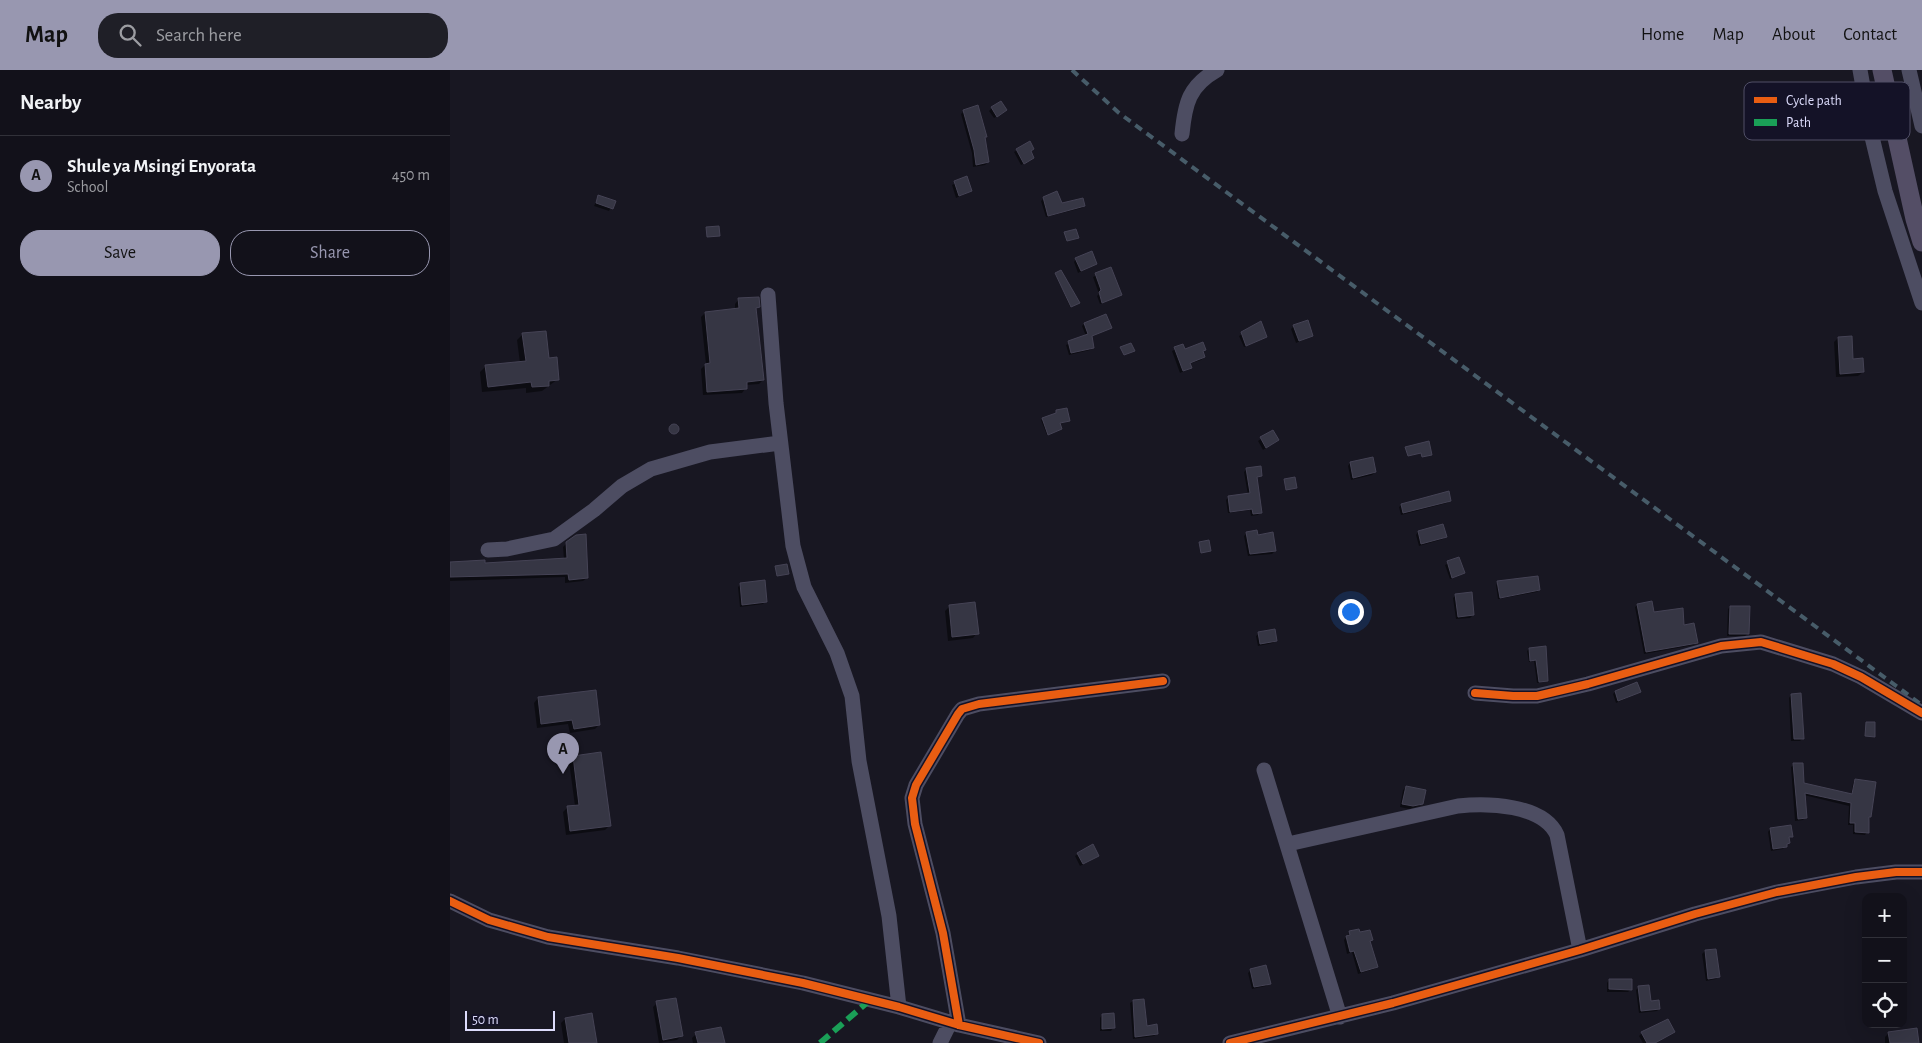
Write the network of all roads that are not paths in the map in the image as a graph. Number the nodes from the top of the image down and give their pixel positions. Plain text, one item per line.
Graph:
1 (1217, 70) edge
2 (1909, 70) edge
3 (1922, 126) edge
4 (1182, 134) dead end
5 (1873, 140) edge
6 (1898, 140) edge
7 (1922, 242) edge
8 (768, 295) dead end
9 (1922, 303) edge
10 (780, 443) junction
11 (488, 550) dead end
12 (1163, 681) dead end
13 (1475, 693) dead end
14 (1922, 713) edge
15 (1264, 770) dead end
16 (1288, 844) junction
17 (1922, 872) edge
18 (450, 901) edge
19 (1580, 950) junction
20 (899, 1006) junction
21 (1340, 1017) junction
22 (954, 1024) junction
23 (940, 1043) edge
24 (1039, 1043) edge
25 (1230, 1043) edge

1 - 4 street
2 - 3 street
5 - 9 street
6 - 7 main road
8 - 10 street
10 - 11 street
10 - 20 street
12 - 22 street
13 - 14 street
15 - 16 street
16 - 19 street
16 - 21 street
17 - 19 street
18 - 20 street
19 - 21 street
20 - 22 street
21 - 25 street
22 - 23 street
22 - 24 street

